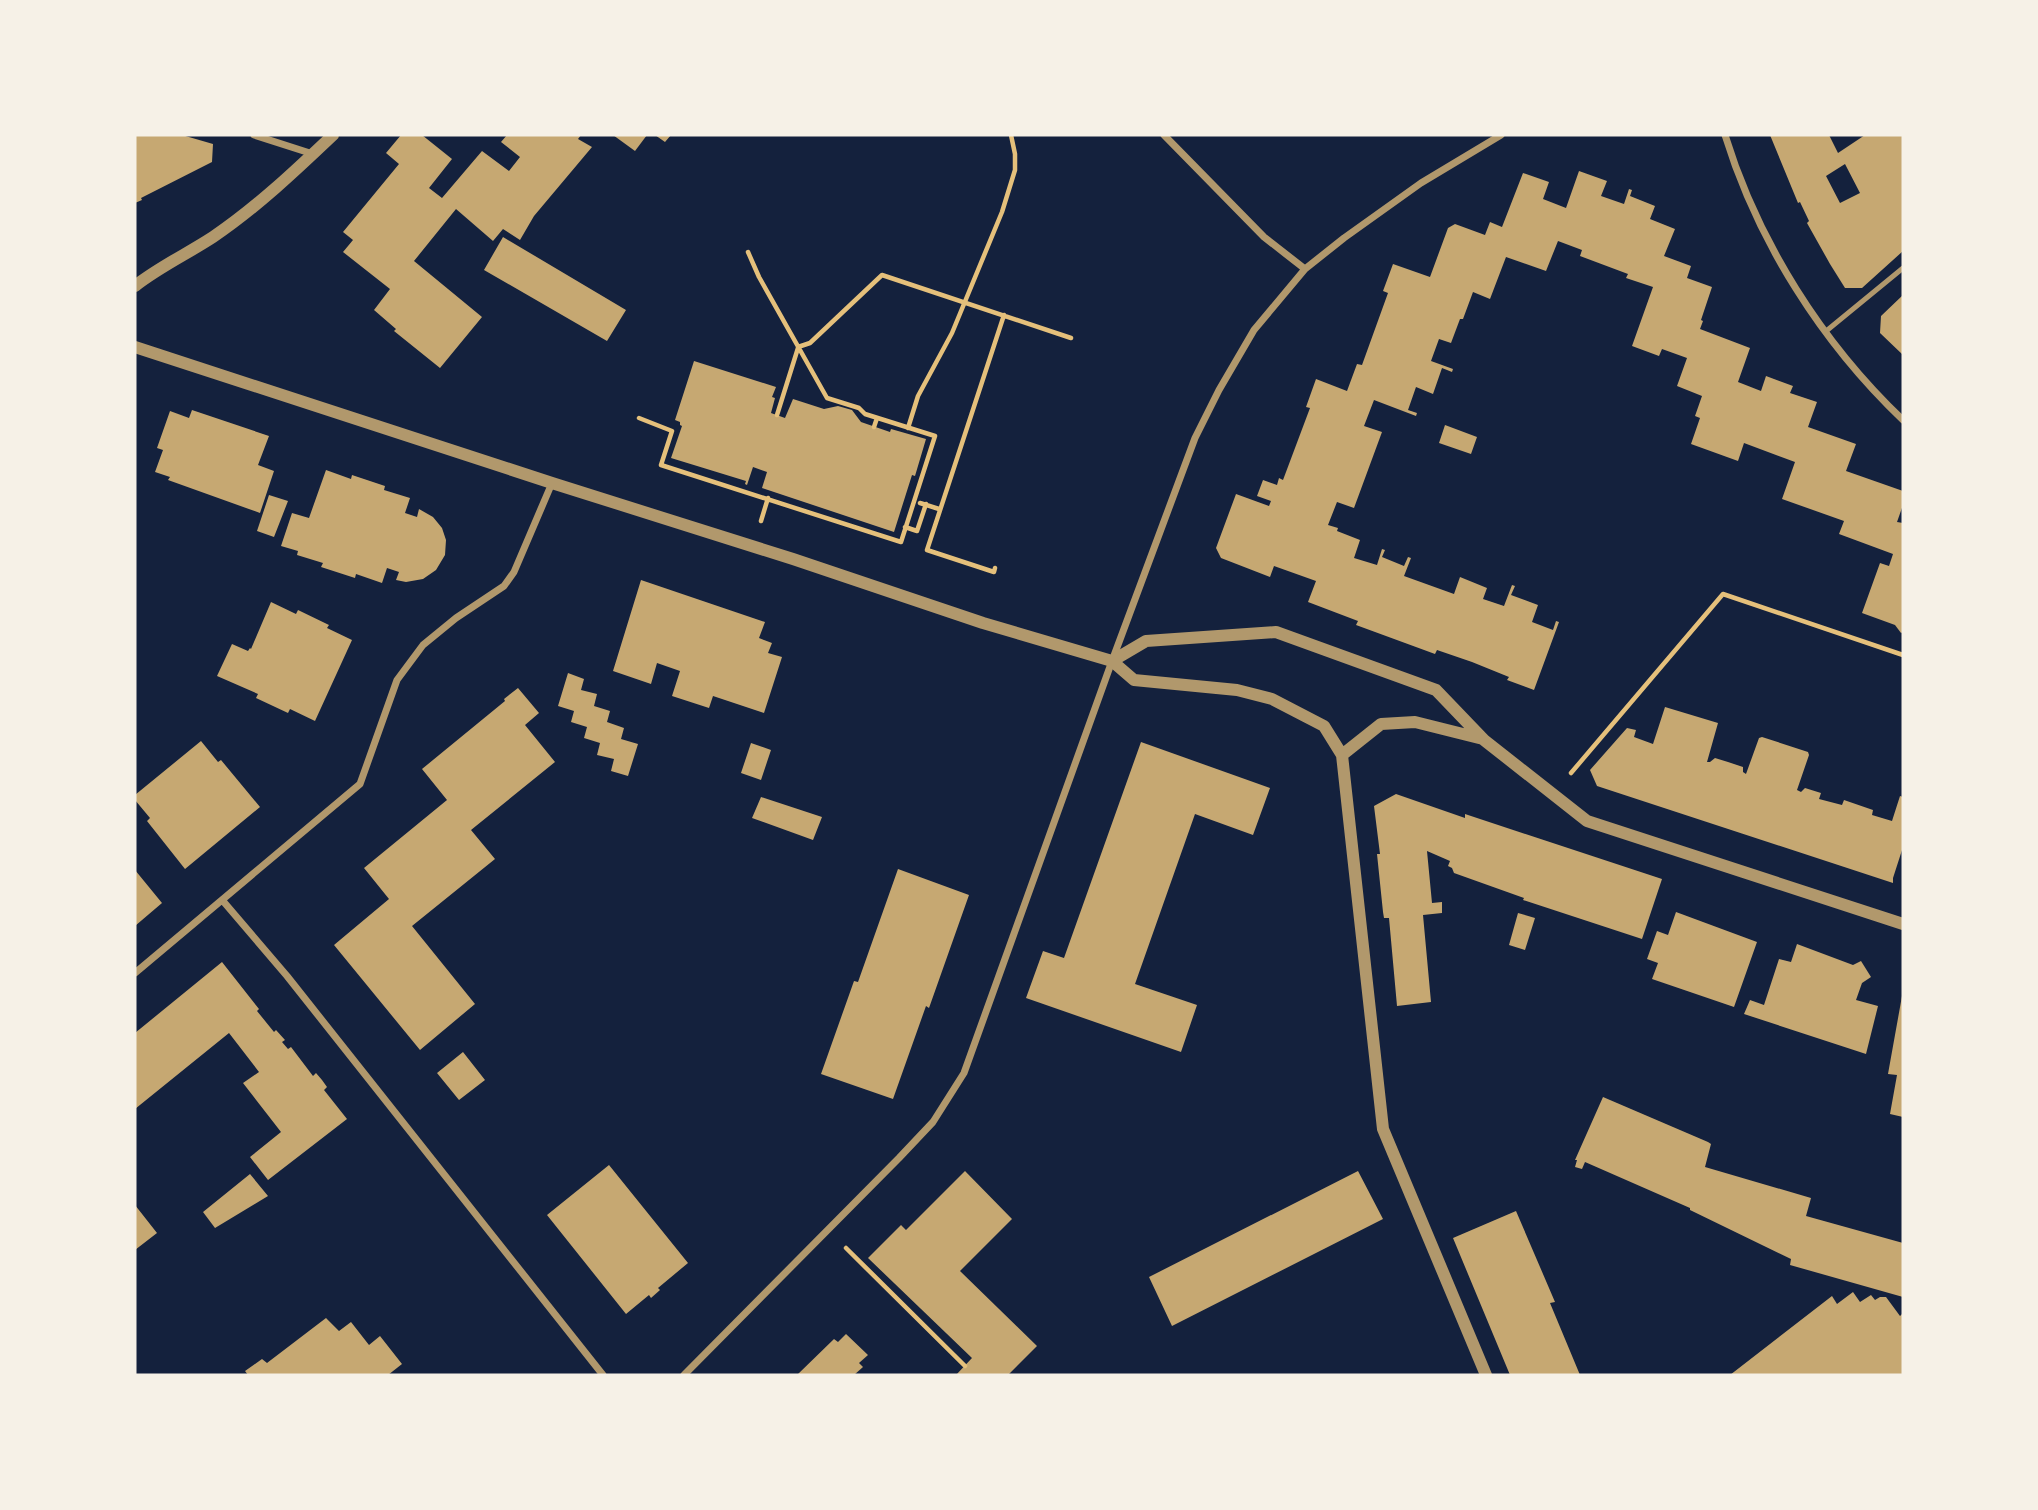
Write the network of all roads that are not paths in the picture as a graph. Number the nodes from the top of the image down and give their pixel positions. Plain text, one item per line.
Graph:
1 (254, 135) edge
2 (333, 135) edge
3 (1164, 135) edge
4 (1501, 135) edge
5 (1725, 135) edge
6 (313, 153) junction
7 (1903, 268) edge
8 (1305, 269) junction
9 (135, 286) edge
10 (1825, 332) junction
11 (135, 346) edge
12 (1903, 420) edge
13 (552, 483) junction
14 (1112, 661) junction
15 (1484, 740) junction
16 (1342, 755) junction
17 (223, 901) junction
18 (1903, 924) edge
19 (135, 972) edge
20 (603, 1375) edge
21 (684, 1375) edge
22 (1486, 1375) edge

1 - 6 street
2 - 6 street
3 - 8 street
4 - 8 street
5 - 10 street
6 - 9 street
7 - 10 lane
8 - 14 street
10 - 12 street
11 - 13 street
13 - 14 street
13 - 17 street
14 - 15 street
14 - 16 street
14 - 21 street
15 - 16 street
15 - 18 street
16 - 22 street
17 - 19 street
17 - 20 street

